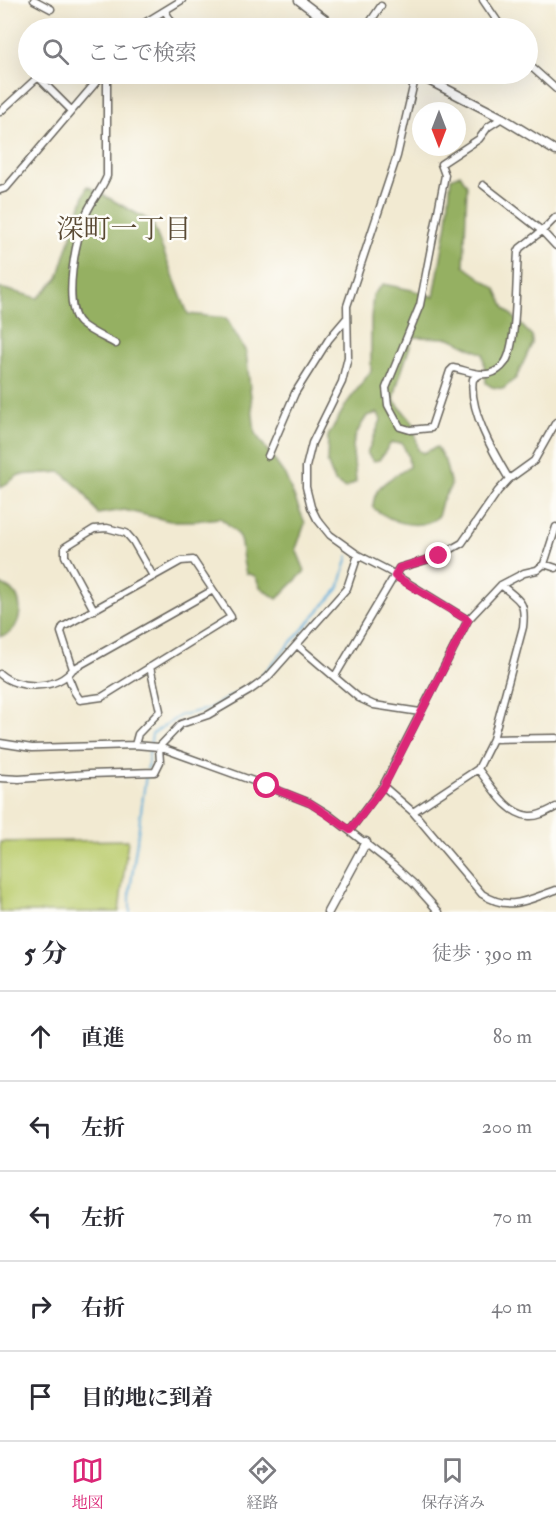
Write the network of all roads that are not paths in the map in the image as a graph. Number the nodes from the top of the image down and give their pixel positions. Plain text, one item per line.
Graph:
1 (34, 0) edge
2 (48, 0) edge
3 (182, 0) edge
4 (299, 0) edge
5 (483, 0) edge
6 (381, 6) dead end
7 (43, 7) junction
8 (51, 9) dead end
9 (165, 11) junction
10 (153, 18) edge
11 (169, 18) edge
12 (323, 18) edge
13 (373, 18) edge
14 (495, 18) edge
15 (538, 73) edge
16 (30, 84) edge
17 (45, 84) edge
18 (96, 84) edge
19 (105, 84) edge
20 (414, 84) edge
21 (436, 84) edge
22 (556, 89) edge
23 (71, 110) junction
24 (0, 112) edge
25 (502, 118) junction
26 (554, 148) edge
27 (483, 185) dead end
28 (0, 190) edge
29 (556, 217) edge
30 (542, 231) junction
31 (556, 246) edge
32 (346, 319) junction
33 (116, 344) dead end
34 (481, 374) junction
35 (556, 422) edge
36 (268, 456) dead end
37 (510, 479) junction
38 (556, 527) edge
39 (358, 555) junction
40 (544, 564) junction
41 (556, 568) edge
42 (153, 576) junction
43 (395, 576) junction
44 (501, 585) junction
45 (213, 590) junction
46 (94, 610) junction
47 (468, 620) junction
48 (297, 645) junction
49 (150, 667) junction
50 (70, 672) junction
51 (0, 674) edge
52 (335, 676) junction
53 (420, 712) junction
54 (556, 738) edge
55 (493, 739) junction
56 (0, 743) edge
57 (135, 745) junction
58 (159, 747) junction
59 (478, 769) junction
60 (0, 778) edge
61 (384, 786) junction
62 (556, 807) edge
63 (413, 812) junction
64 (350, 830) junction
65 (366, 842) junction
66 (556, 891) edge
67 (328, 912) edge
68 (439, 912) edge

1 - 7 street
2 - 7 street
3 - 9 street
4 - 12 street
5 - 14 street
6 - 13 street
7 - 8 street
9 - 10 street
9 - 11 street
15 - 22 street
16 - 24 street
17 - 23 street
18 - 23 street
19 - 33 street
20 - 32 street
21 - 25 street
23 - 28 street
25 - 26 street
25 - 34 street
27 - 30 street
29 - 30 street
30 - 31 street
30 - 34 street
32 - 36 street
32 - 39 street
34 - 37 street
35 - 37 street
37 - 43 street
38 - 40 street
39 - 43 street
39 - 48 street
40 - 41 street
40 - 44 street
42 - 45 street
42 - 46 street
42 - 46 street
43 - 47 street
43 - 52 street
44 - 47 street
44 - 55 street
45 - 49 street
45 - 50 street
46 - 50 street
47 - 53 street
48 - 52 street
48 - 58 street
49 - 50 street
49 - 57 street
50 - 51 street
52 - 53 street
53 - 61 street
54 - 55 street
55 - 59 street
56 - 57 street
57 - 58 street
58 - 60 street
58 - 64 street
59 - 62 street
59 - 63 street
61 - 63 street
61 - 64 street
63 - 66 street
64 - 65 street
65 - 67 street
65 - 68 street

